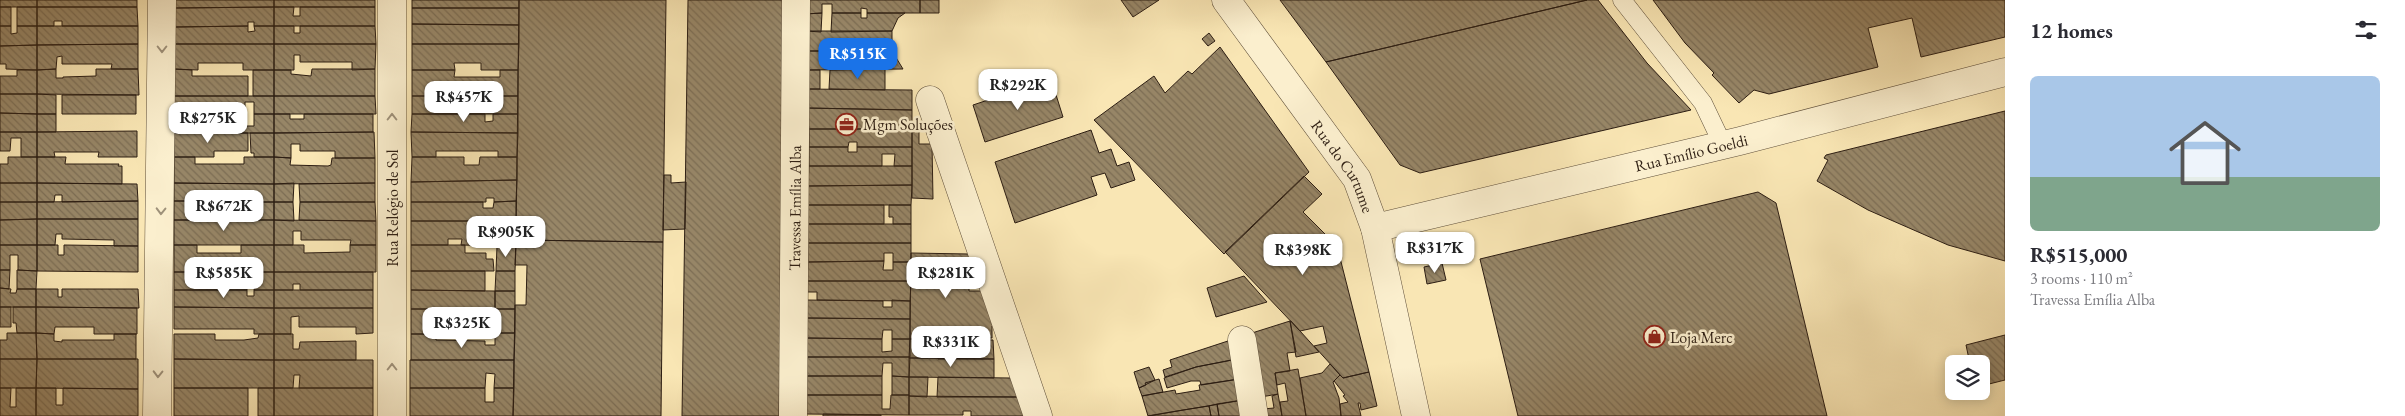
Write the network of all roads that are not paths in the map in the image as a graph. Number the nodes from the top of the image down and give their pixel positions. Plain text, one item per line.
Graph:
1 (162, 0) edge
2 (392, 0) edge
3 (796, 0) edge
4 (1226, 0) edge
5 (1622, 0) edge
6 (2005, 72) edge
7 (930, 100) dead end
8 (1722, 145) junction
9 (1375, 228) junction
10 (1242, 340) dead end
11 (157, 416) edge
12 (392, 416) edge
13 (793, 416) edge
14 (1038, 416) edge
15 (1254, 416) edge
16 (1416, 416) edge

1 -> 11 street
12 -> 2 street, Rua Relógio de Sol
3 - 13 street, Travessa Emília Alba
4 - 9 street, Rua do Curtume
5 - 8 lane
6 - 8 street, Rua Emílio Goeldi
7 - 14 street
8 - 9 street, Rua Emílio Goeldi
9 - 16 street, Rua do Curtume
10 - 15 street

